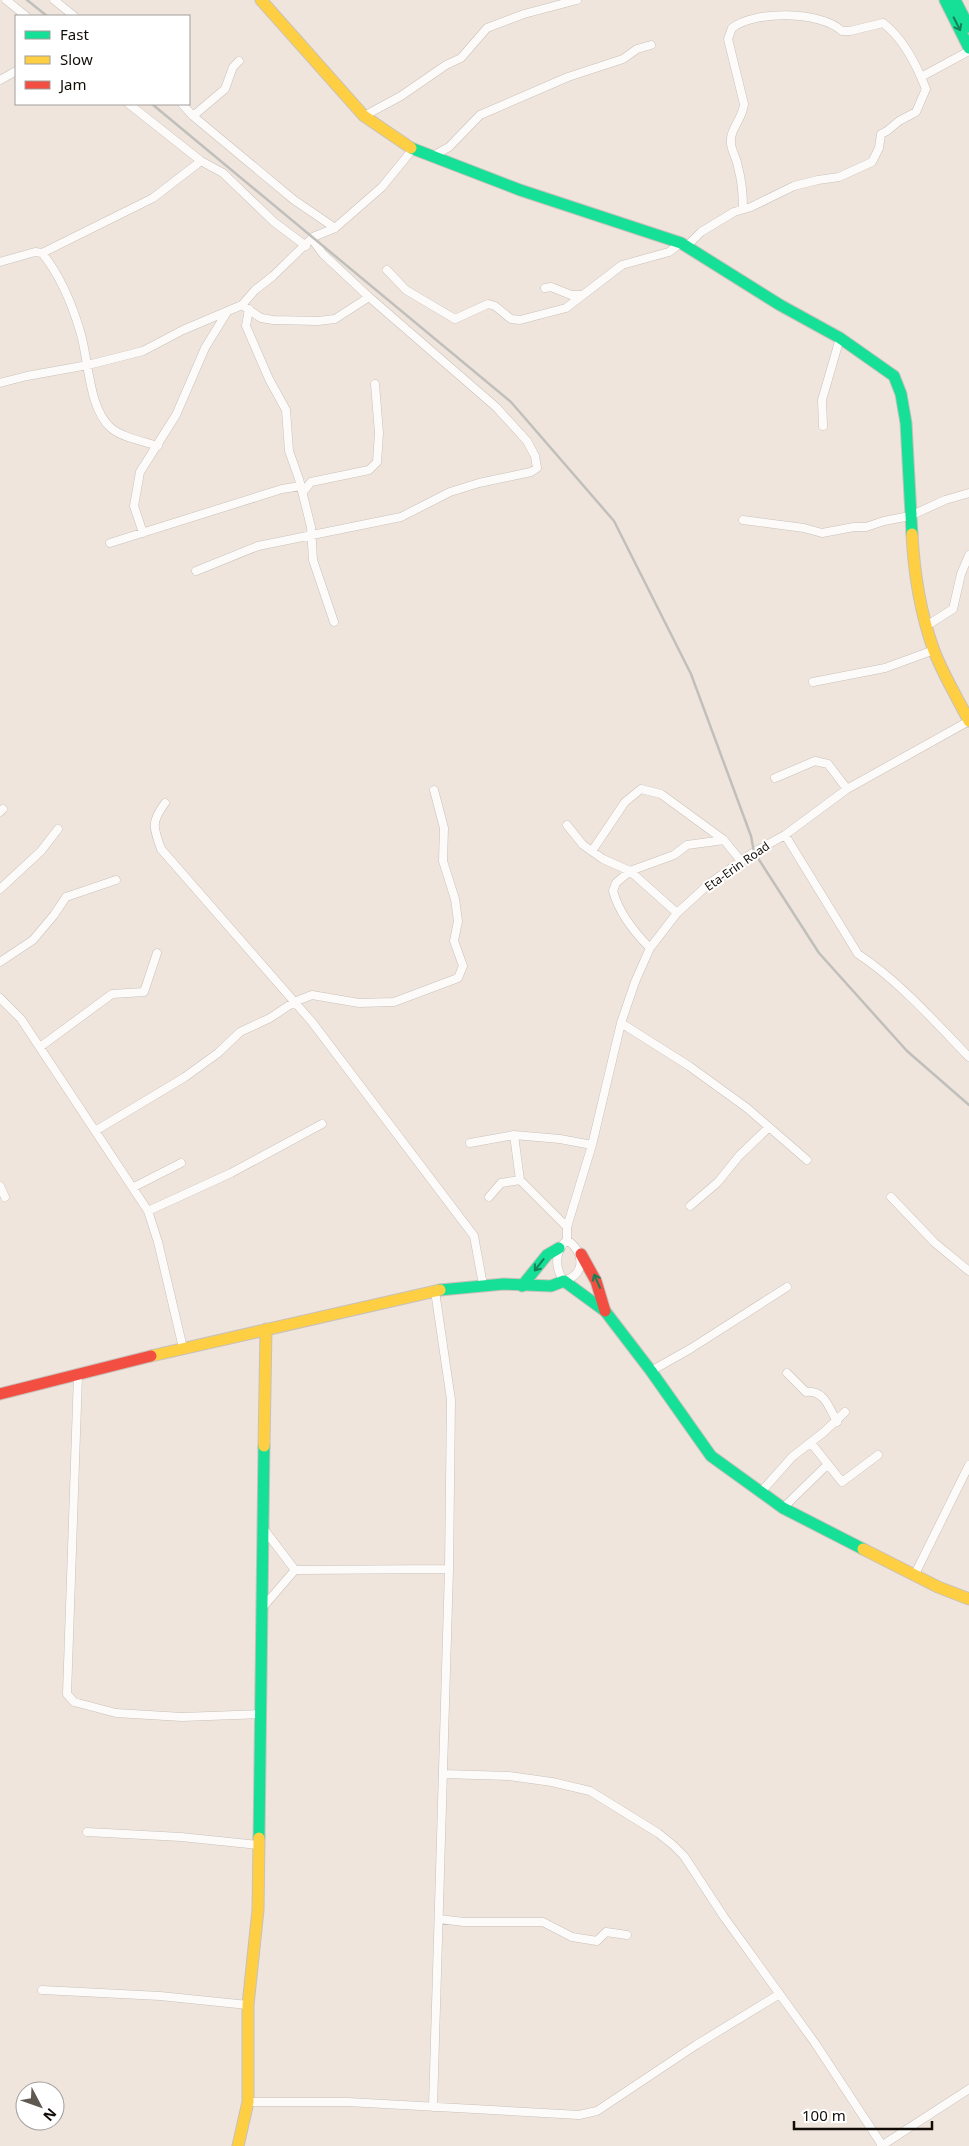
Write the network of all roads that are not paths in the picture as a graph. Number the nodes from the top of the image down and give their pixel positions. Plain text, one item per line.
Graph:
1 (6, 0) edge
2 (54, 0) edge
3 (261, 0) edge
4 (577, 0) edge
5 (944, 0) edge
6 (955, 0) edge
7 (25, 15) edge
8 (73, 15) edge
9 (969, 27) edge
10 (650, 45) dead end
11 (969, 50) edge
12 (239, 62) dead end
13 (15, 72) edge
14 (922, 77) junction
15 (0, 80) edge
16 (130, 105) edge
17 (183, 105) edge
18 (193, 116) junction
19 (364, 116) junction
20 (413, 149) junction
21 (433, 156) junction
22 (201, 161) junction
23 (743, 209) junction
24 (335, 228) junction
25 (312, 238) junction
26 (684, 245) junction
27 (306, 246) junction
28 (42, 252) junction
29 (0, 262) edge
30 (387, 270) dead end
31 (545, 288) dead end
32 (584, 295) junction
33 (369, 297) junction
34 (246, 307) junction
35 (227, 312) junction
36 (840, 338) junction
37 (88, 365) junction
38 (0, 383) edge
39 (375, 384) dead end
40 (823, 426) dead end
41 (158, 446) junction
42 (302, 489) junction
43 (969, 493) edge
44 (910, 516) junction
45 (743, 520) dead end
46 (143, 533) junction
47 (312, 535) junction
48 (110, 543) dead end
49 (969, 554) edge
50 (196, 571) dead end
51 (334, 622) dead end
52 (926, 626) junction
53 (934, 650) junction
54 (813, 682) dead end
55 (969, 721) edge
56 (775, 778) dead end
57 (847, 789) junction
58 (434, 790) dead end
59 (166, 803) dead end
60 (567, 825) dead end
61 (58, 829) dead end
62 (784, 835) junction
63 (724, 840) junction
64 (592, 852) junction
65 (741, 861) junction
66 (630, 871) junction
67 (116, 880) dead end
68 (0, 889) edge
69 (678, 913) junction
70 (650, 948) junction
71 (157, 953) dead end
72 (0, 962) edge
73 (0, 998) edge
74 (294, 1002) junction
75 (621, 1023) junction
76 (40, 1047) junction
77 (969, 1057) edge
78 (322, 1124) dead end
79 (769, 1127) junction
80 (95, 1131) junction
81 (514, 1135) junction
82 (470, 1143) dead end
83 (592, 1145) junction
84 (807, 1160) dead end
85 (181, 1163) dead end
86 (520, 1180) junction
87 (0, 1186) edge
88 (134, 1188) junction
89 (5, 1197) dead end
90 (490, 1197) dead end
91 (891, 1197) dead end
92 (690, 1206) dead end
93 (148, 1211) junction
94 (567, 1227) junction
95 (563, 1244) junction
96 (581, 1254) junction
97 (969, 1271) edge
98 (564, 1281) junction
99 (483, 1285) junction
100 (522, 1286) junction
101 (787, 1288) dead end
102 (435, 1291) junction
103 (605, 1311) junction
104 (266, 1329) junction
105 (183, 1348) junction
106 (651, 1371) junction
107 (787, 1373) dead end
108 (78, 1375) junction
109 (0, 1393) edge
110 (846, 1412) dead end
111 (836, 1422) junction
112 (810, 1443) junction
113 (878, 1455) dead end
114 (828, 1464) junction
115 (969, 1465) edge
116 (761, 1492) junction
117 (783, 1508) junction
118 (262, 1526) junction
119 (449, 1569) junction
120 (295, 1570) junction
121 (915, 1574) junction
122 (969, 1599) edge
123 (261, 1609) junction
124 (260, 1714) junction
125 (443, 1774) junction
126 (87, 1832) dead end
127 (258, 1845) junction
128 (439, 1919) junction
129 (627, 1935) dead end
130 (42, 1990) dead end
131 (778, 1995) junction
132 (248, 2005) junction
133 (969, 2089) edge
134 (248, 2102) junction
135 (433, 2107) junction
136 (238, 2146) edge
137 (882, 2146) edge

1 - 7 street
2 - 8 street
3 - 19 street
4 - 19 street
5 -> 11 street
6 - 9 street
10 - 21 street
11 - 14 street
12 - 18 street
13 - 15 street
14 - 23 street
14 - 23 street
16 - 22 street
17 - 18 street
18 - 24 street
19 - 20 street
20 - 21 street
20 - 24 street
21 - 26 street
22 - 27 street
22 - 28 street
23 - 26 street
24 - 25 street
25 - 27 street
25 - 33 street
26 - 32 street
26 - 36 street
27 - 34 street
28 - 29 street
28 - 37 street
30 - 32 street
31 - 32 street
33 - 34 street
33 - 47 street
34 - 35 street
34 - 42 street
35 - 37 street
35 - 41 street
36 - 40 street
36 - 44 street
37 - 38 street
37 - 41 street
39 - 42 street
41 - 46 street
42 - 46 street
42 - 47 street
43 - 44 street
44 - 45 street
44 - 52 street
46 - 48 street
47 - 50 street
47 - 51 street
49 - 52 street
52 - 53 street
53 - 54 street
53 - 55 street
55 - 57 street, Eta-Erin Road
56 - 57 street
57 - 62 street, Eta-Erin Road
58 - 74 street
59 - 74 street
60 - 64 street
61 - 68 street
62 - 65 street, Eta-Erin Road
62 - 77 street
63 - 64 street
63 - 65 street
63 - 66 street
64 - 66 street
65 - 69 street, Eta-Erin Road
66 - 69 street
66 - 70 street
67 - 72 street
69 - 70 street, Eta-Erin Road
70 - 75 street, Eta-Erin Road
71 - 76 street
73 - 76 street
74 - 80 street
74 - 99 street
75 - 79 street
75 - 83 street, Eta-Erin Road
76 - 80 street
78 - 93 street
79 - 84 street
79 - 92 street
80 - 88 street
81 - 82 street
81 - 83 street
81 - 86 street
83 - 94 street, Eta-Erin Road
85 - 88 street
86 - 90 street
86 - 94 street
87 - 89 street
88 - 93 street
91 - 97 street
93 - 105 street
94 - 95 street, Eta-Erin Road
95 - 96 street
95 - 98 street, Eta-Erin Road
95 -> 100 street
96 - 98 street
103 -> 96 street
98 - 100 street
98 - 103 street
99 - 100 street
99 - 102 street
101 - 106 street
102 - 104 street
102 - 119 street
103 - 106 street
104 - 105 street
104 - 118 street
105 - 108 street
106 - 116 street
107 - 111 street
108 - 109 street
108 - 124 street
110 - 111 street
111 - 112 street
112 - 114 street
112 - 116 street
113 - 114 street
114 - 117 street
115 - 121 street
116 - 117 street
117 - 121 street
118 - 120 street
118 - 123 street
119 - 120 street
119 - 125 street
120 - 123 street
121 - 122 street
123 - 124 street
124 - 127 street
125 - 128 street
125 - 131 street
126 - 127 street
127 - 132 street
128 - 129 street
128 - 135 street
130 - 132 street
131 - 135 street
131 - 137 street
132 - 134 street
133 - 137 street
134 - 135 street
134 - 136 street

